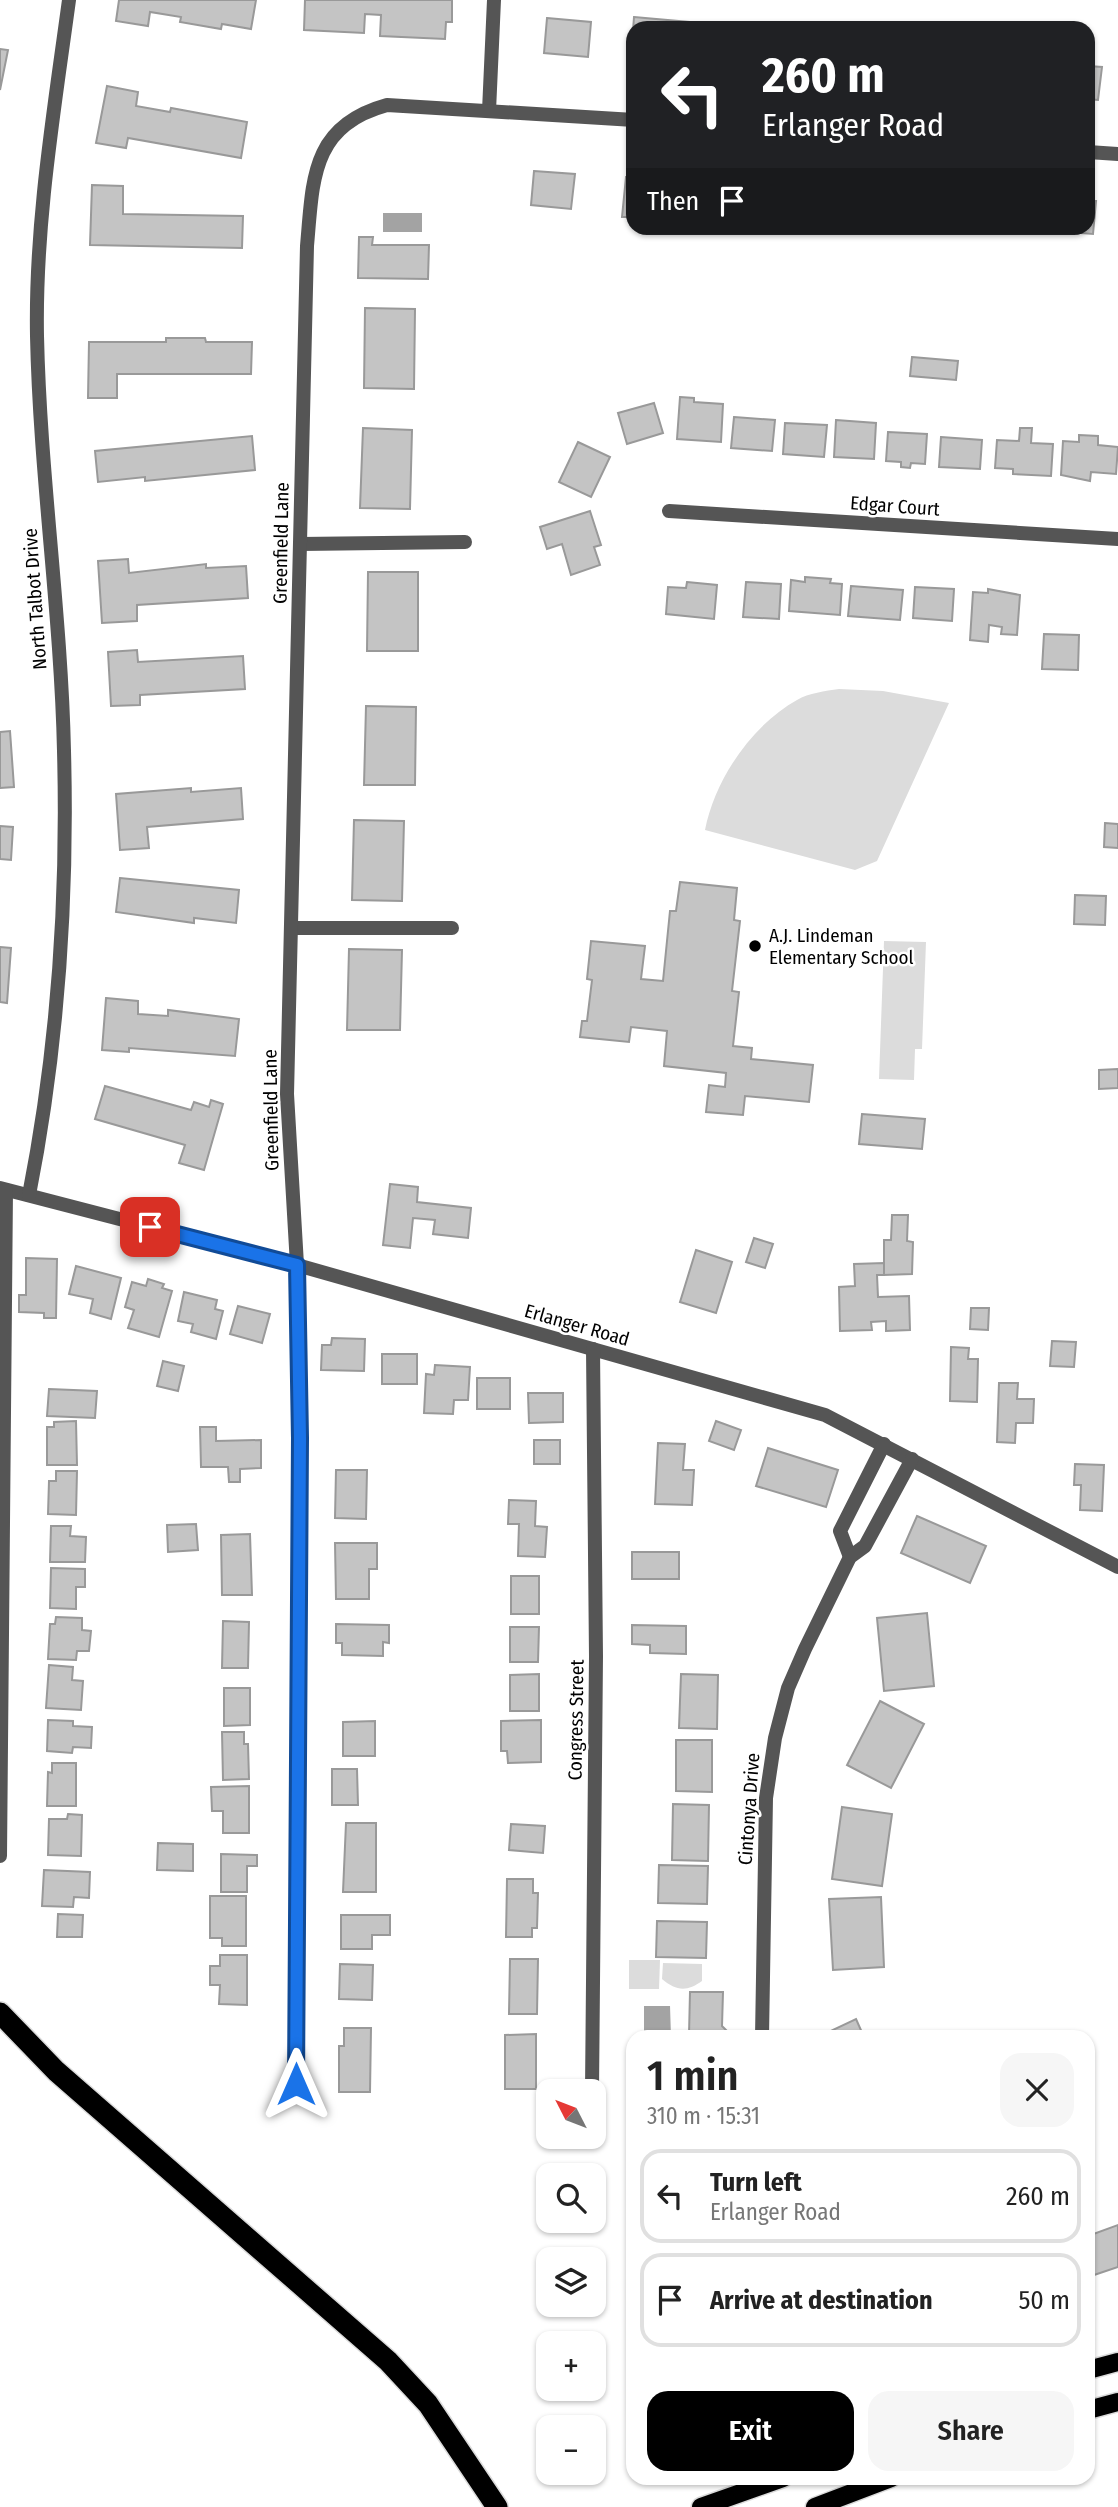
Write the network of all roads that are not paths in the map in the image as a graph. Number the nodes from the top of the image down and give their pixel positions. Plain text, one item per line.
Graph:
1 (69, 0) edge
2 (494, 0) edge
3 (489, 111) junction
4 (626, 120) edge
5 (1095, 152) edge
6 (1118, 154) edge
7 (669, 511) dead end
8 (1118, 540) edge
9 (465, 542) dead end
10 (300, 544) junction
11 (452, 928) dead end
12 (291, 929) junction
13 (3, 1189) edge
14 (29, 1195) junction
15 (297, 1265) junction
16 (593, 1349) junction
17 (884, 1444) junction
18 (912, 1458) junction
19 (850, 1557) junction
20 (1118, 1567) edge
21 (0, 1856) edge
22 (0, 2013) edge
23 (762, 2030) edge
24 (592, 2079) edge
25 (296, 2084) dead end
26 (1118, 2362) edge
27 (1095, 2368) edge
28 (1118, 2402) edge
29 (1095, 2408) edge
30 (763, 2485) edge
31 (873, 2485) edge
32 (497, 2507) edge
33 (701, 2507) edge
34 (815, 2507) edge

1 - 14 street, North Talbot Drive
2 - 3 street
3 - 4 street, Greenfield Lane
3 - 10 street, Greenfield Lane
5 - 6 street
7 - 8 street, Edgar Court
9 - 10 street
10 - 12 street, Greenfield Lane
11 - 12 street
12 - 15 street, Greenfield Lane
13 - 14 street, Erlanger Road
13 - 21 street
14 - 15 street, Erlanger Road
15 - 16 street, Erlanger Road
15 - 25 street, Greenfield Lane
16 - 17 street, Erlanger Road
16 - 24 street, Congress Street
17 - 18 street, Erlanger Road
17 - 19 street
18 - 19 street, Cintonya Drive
18 - 20 street, Erlanger Road
19 - 23 street, Cintonya Drive
22 - 32 highway
26 - 27 main road
28 - 29 main road
30 - 33 main road
31 - 34 main road

